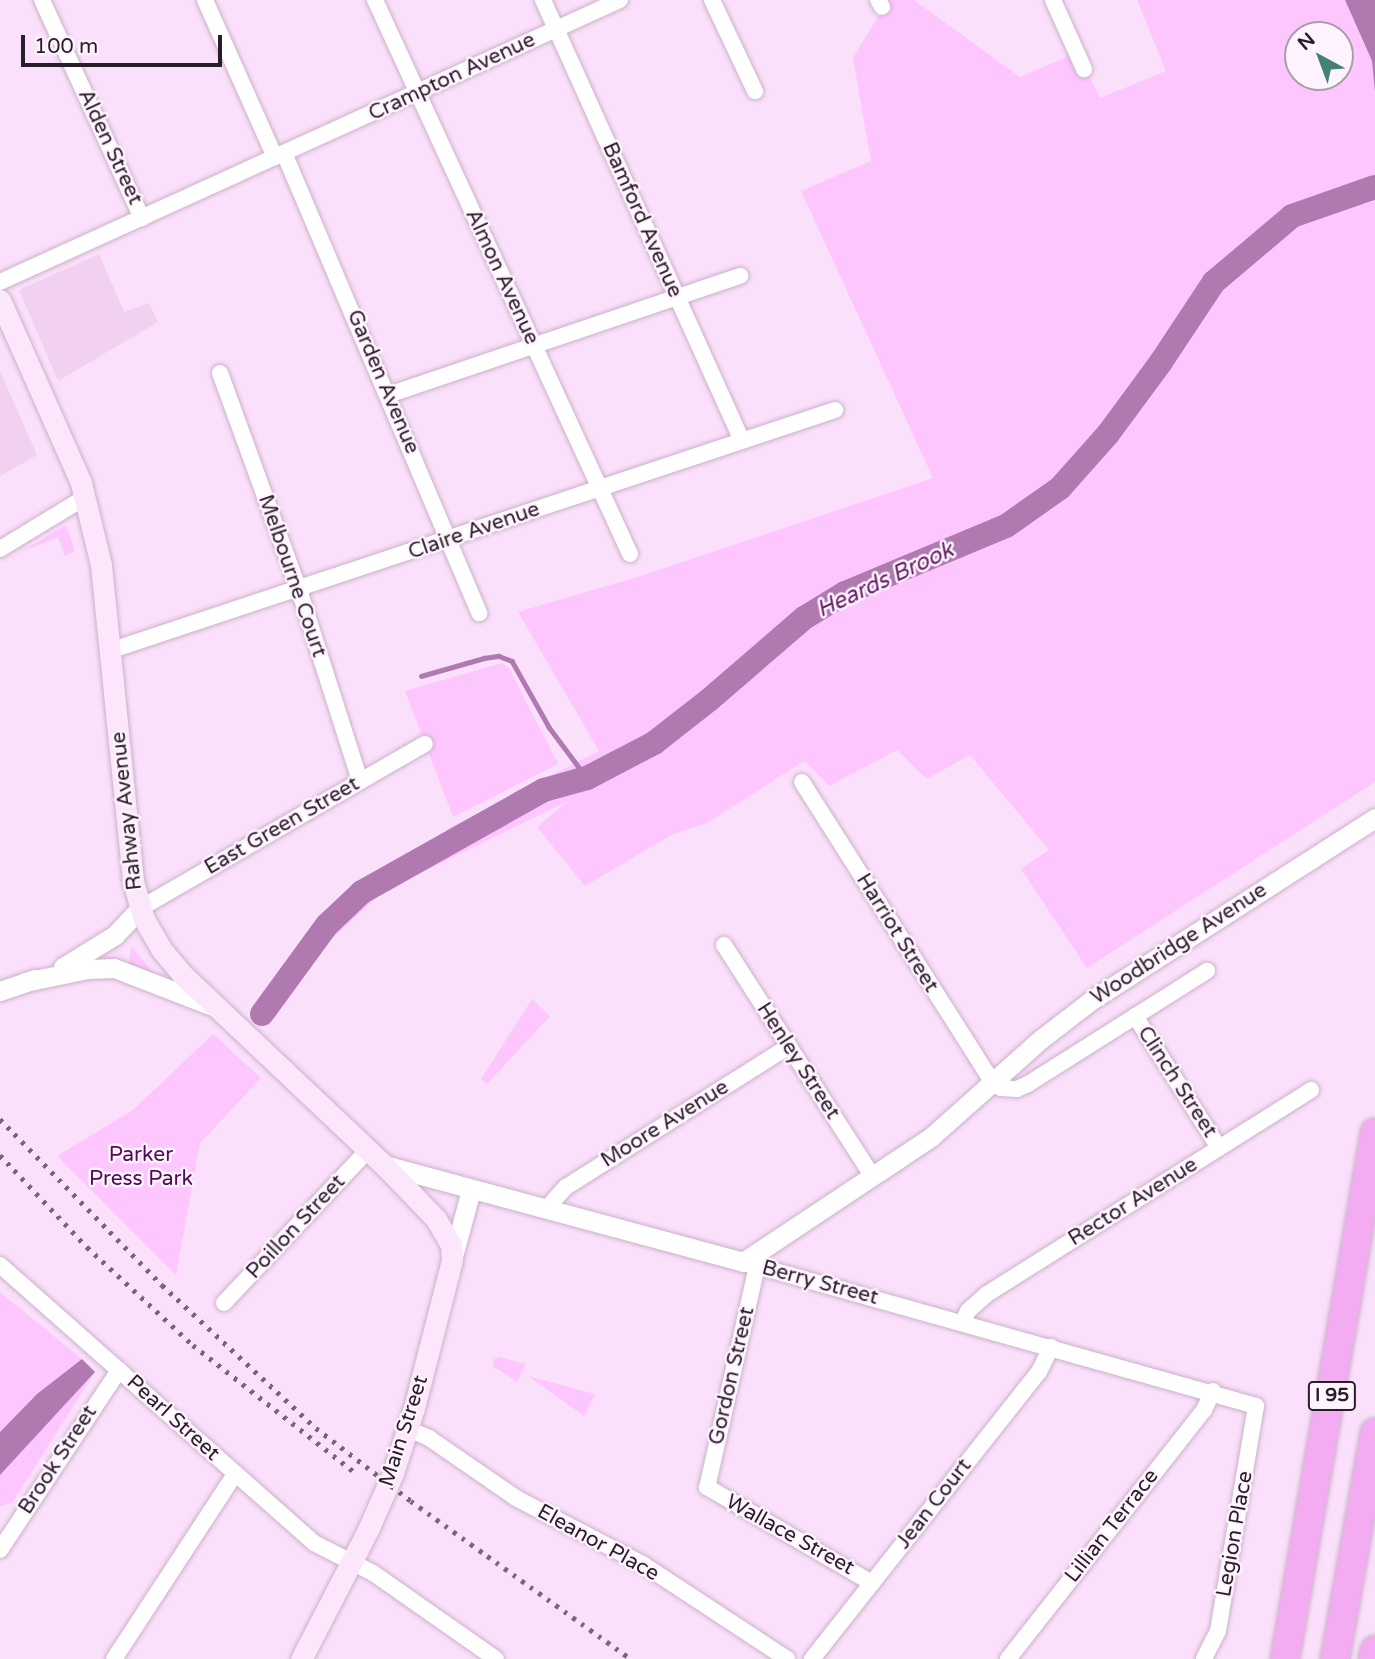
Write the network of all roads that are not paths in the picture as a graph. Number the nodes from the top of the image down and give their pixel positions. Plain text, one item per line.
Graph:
1 (42, 0) edge
2 (205, 0) edge
3 (375, 0) edge
4 (543, 0) edge
5 (620, 0) edge
6 (712, 0) edge
7 (1052, 0) edge
8 (556, 29) junction
9 (1084, 69) dead end
10 (755, 90) dead end
11 (417, 93) junction
12 (280, 155) junction
13 (142, 218) junction
14 (740, 276) dead end
15 (0, 282) edge
16 (677, 296) junction
17 (0, 300) edge
18 (534, 345) junction
19 (220, 373) dead end
20 (388, 395) junction
21 (835, 410) dead end
22 (742, 440) junction
23 (600, 488) junction
24 (85, 498) junction
25 (450, 539) junction
26 (0, 549) edge
27 (630, 554) dead end
28 (299, 591) junction
29 (479, 612) dead end
30 (112, 650) junction
31 (425, 744) dead end
32 (360, 781) junction
33 (802, 782) dead end
34 (1375, 818) edge
35 (139, 909) junction
36 (724, 945) dead end
37 (1207, 971) dead end
38 (25, 982) junction
39 (0, 991) edge
40 (216, 1007) junction
41 (1135, 1016) junction
42 (789, 1046) junction
43 (993, 1083) junction
44 (1311, 1090) dead end
45 (1375, 1133) edge
46 (1219, 1148) junction
47 (368, 1150) junction
48 (384, 1165) junction
49 (873, 1177) junction
50 (471, 1190) junction
51 (546, 1209) junction
52 (452, 1260) junction
53 (750, 1264) junction
54 (0, 1265) edge
55 (224, 1303) dead end
56 (963, 1322) junction
57 (1051, 1347) junction
58 (119, 1370) junction
59 (1213, 1391) junction
60 (1256, 1406) joint
61 (408, 1429) junction
62 (1375, 1432) edge
63 (235, 1474) junction
64 (707, 1487) joint
65 (0, 1550) edge
66 (352, 1563) junction
67 (872, 1583) junction
68 (1375, 1650) edge
69 (114, 1659) edge
70 (301, 1659) edge
71 (496, 1659) edge
72 (787, 1659) edge
73 (812, 1659) edge
74 (1008, 1659) edge
75 (1205, 1659) edge
76 (1285, 1659) edge
77 (1335, 1659) edge
78 (1373, 1659) edge

1 - 13 street, Alden Street
2 - 12 street, Garden Avenue
3 - 11 street, Almon Avenue
4 - 8 street, Bamford Avenue
5 - 8 street, Crampton Avenue
6 - 10 street
7 - 9 street
8 - 11 street, Crampton Avenue
8 - 16 street, Bamford Avenue
11 - 12 street, Crampton Avenue
11 - 18 street, Almon Avenue
12 - 13 street, Crampton Avenue
12 - 20 street, Garden Avenue
13 - 15 street, Crampton Avenue
14 - 16 street
16 - 18 street
16 - 22 street, Bamford Avenue
17 - 24 main road, Rahway Avenue
18 - 20 street
18 - 23 street, Almon Avenue
19 - 28 street, Melbourne Court
20 - 25 street, Garden Avenue
21 - 22 street, Claire Avenue
22 - 23 street, Claire Avenue
23 - 25 street, Claire Avenue
23 - 27 street, Almon Avenue
24 - 26 street
24 - 30 main road, Rahway Avenue
25 - 28 street, Claire Avenue
25 - 29 street, Garden Avenue
28 - 30 street, Claire Avenue
28 - 32 street, Melbourne Court
30 - 35 main road, Rahway Avenue
31 - 32 street, East Green Street
32 - 35 street, East Green Street
33 - 43 street, Harriot Street
34 - 43 street, Woodbridge Avenue
35 - 38 street
35 - 40 main road, Rahway Avenue
36 - 42 street, Henley Street
37 - 41 street, Woodbridge Avenue
38 - 39 street
38 - 40 street
40 - 47 main road, Rahway Avenue
41 - 43 street, Woodbridge Avenue
41 - 46 street, Clinch Street
42 - 49 street, Henley Street
42 - 51 street, Moore Avenue
43 - 49 street, Woodbridge Avenue
44 - 46 street, Rector Avenue
45 - 76 highway, I 95
46 - 56 street, Rector Avenue
47 - 48 main road, Rahway Avenue
47 - 55 street, Poillon Street
48 - 50 street, Berry Street
48 - 52 main road, Rahway Avenue
49 - 53 street, Woodbridge Avenue
50 - 51 street, Berry Street
50 - 52 street, Main Street
51 - 53 street, Berry Street
52 - 61 main road, Main Street
53 - 56 street, Berry Street
53 - 64 street, Gordon Street
54 - 58 street, Pearl Street
56 - 57 street, Berry Street
57 - 59 street, Berry Street
57 - 67 street, Jean Court
58 - 63 street, Pearl Street
58 - 65 street, Brook Street
59 - 60 street, Berry Street
59 - 74 street, Lillian Terrace
60 - 75 street, Legion Place
61 - 66 main road, Main Street
61 - 72 street, Eleanor Place
62 - 77 highway, I 95
63 - 66 street, Pearl Street
63 - 69 street
64 - 67 street, Wallace Street
66 - 70 main road, Main Street
66 - 71 street, Pearl Street
67 - 73 street, Jean Court
68 - 78 highway

